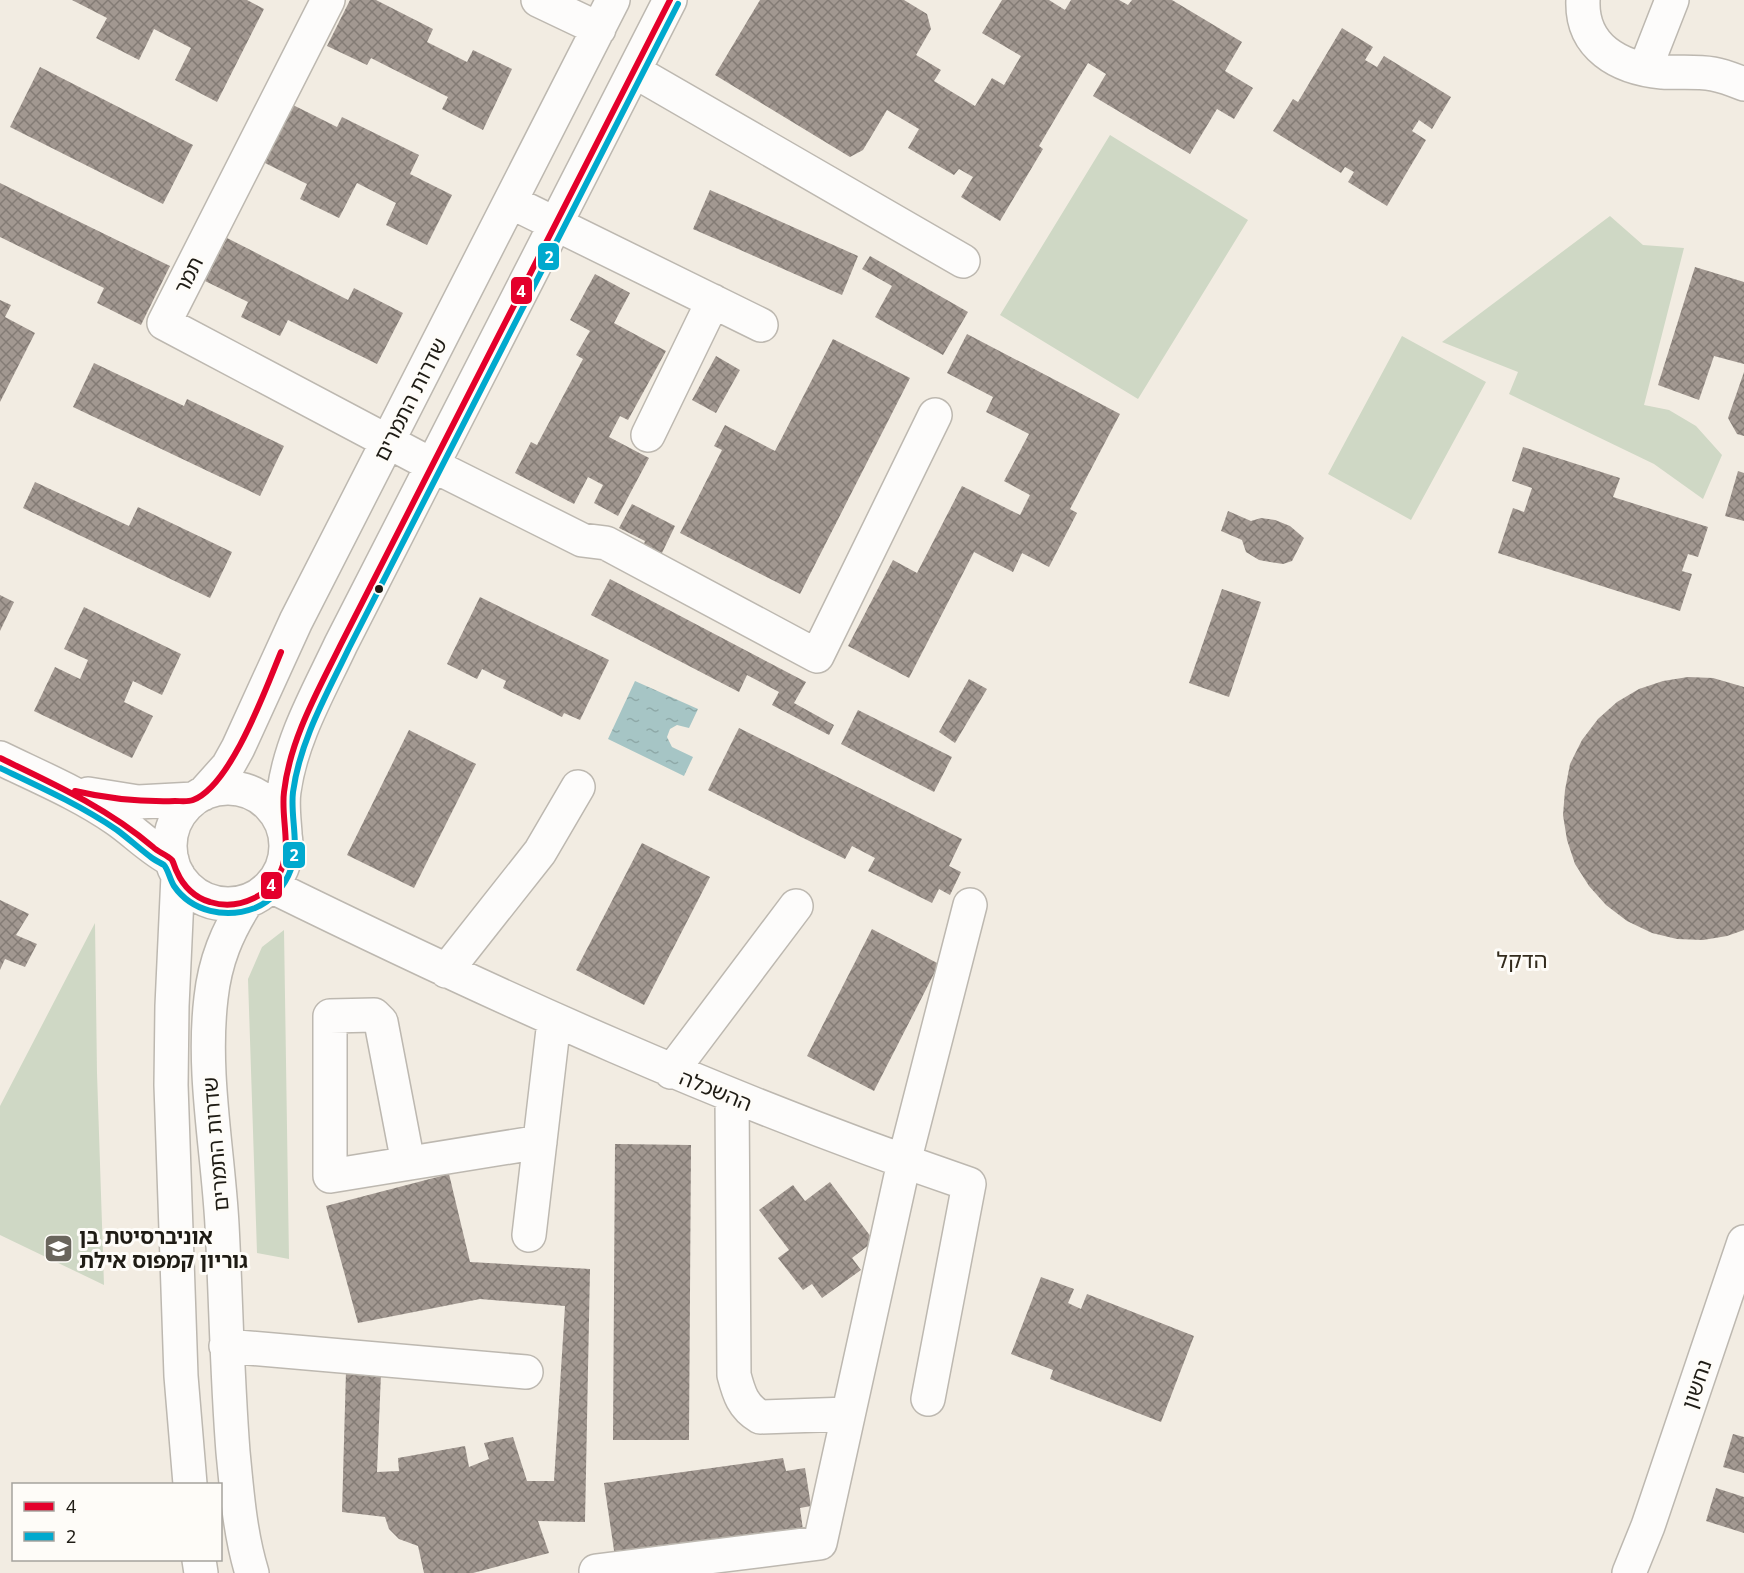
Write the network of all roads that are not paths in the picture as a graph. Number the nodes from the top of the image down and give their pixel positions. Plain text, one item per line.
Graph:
1 (327, 0) edge
2 (538, 0) edge
3 (670, 0) edge
4 (1583, 0) edge
5 (1672, 0) edge
6 (606, 14) edge
7 (1645, 69) junction
8 (634, 71) junction
9 (1744, 84) edge
10 (511, 202) junction
11 (556, 224) junction
12 (963, 261) dead end
13 (713, 301) junction
14 (761, 325) dead end
15 (935, 415) dead end
16 (648, 435) dead end
17 (389, 440) junction
18 (432, 465) junction
19 (0, 758) edge
20 (60, 787) junction
21 (578, 787) dead end
22 (199, 797) junction
23 (285, 833) junction
24 (175, 868) junction
25 (259, 893) junction
26 (970, 904) dead end
27 (796, 906) dead end
28 (446, 971) junction
29 (554, 1020) junction
30 (671, 1072) junction
31 (732, 1097) junction
32 (540, 1142) junction
33 (904, 1162) junction
34 (408, 1163) junction
35 (529, 1235) dead end
36 (1744, 1242) edge
37 (226, 1346) junction
38 (526, 1372) dead end
39 (928, 1399) dead end
40 (848, 1414) junction
41 (190, 1483) edge
42 (1648, 1526) junction
43 (596, 1571) dead end
44 (252, 1573) edge
45 (1629, 1573) edge
46 (1653, 1573) edge

1 - 17 street, תמר
2 - 6 street
3 - 8 street
4 - 7 street
5 - 7 street
6 - 10 street, שדרות התמרים
7 - 9 street
8 - 11 street
8 - 12 street
10 - 11 street
10 - 17 street, שדרות התמרים
11 - 13 street
11 - 18 street
13 - 14 street
13 - 16 street
15 - 18 street
17 - 18 street
17 - 22 street, שדרות התמרים
18 - 23 street
19 - 20 street
20 - 22 street
20 - 24 street
21 - 28 street
22 - 23 street
22 - 24 street
23 - 25 street
24 - 25 street
24 - 41 street, שדרות התמרים
25 - 28 street, ההשכלה
25 - 37 street, שדרות התמרים
26 - 33 street
27 - 30 street
28 - 29 street, ההשכלה
29 - 30 street, ההשכלה
29 - 32 street
30 - 31 street, ההשכלה
31 - 33 street, ההשכלה
31 - 40 street
32 - 34 street
32 - 35 street
33 - 39 street, ההשכלה
33 - 40 street
34 - 34 street
36 - 42 street, נחשון
37 - 38 street
37 - 44 street, שדרות התמרים
40 - 43 street
42 - 45 street, נחשון
42 - 46 street, נחשון

